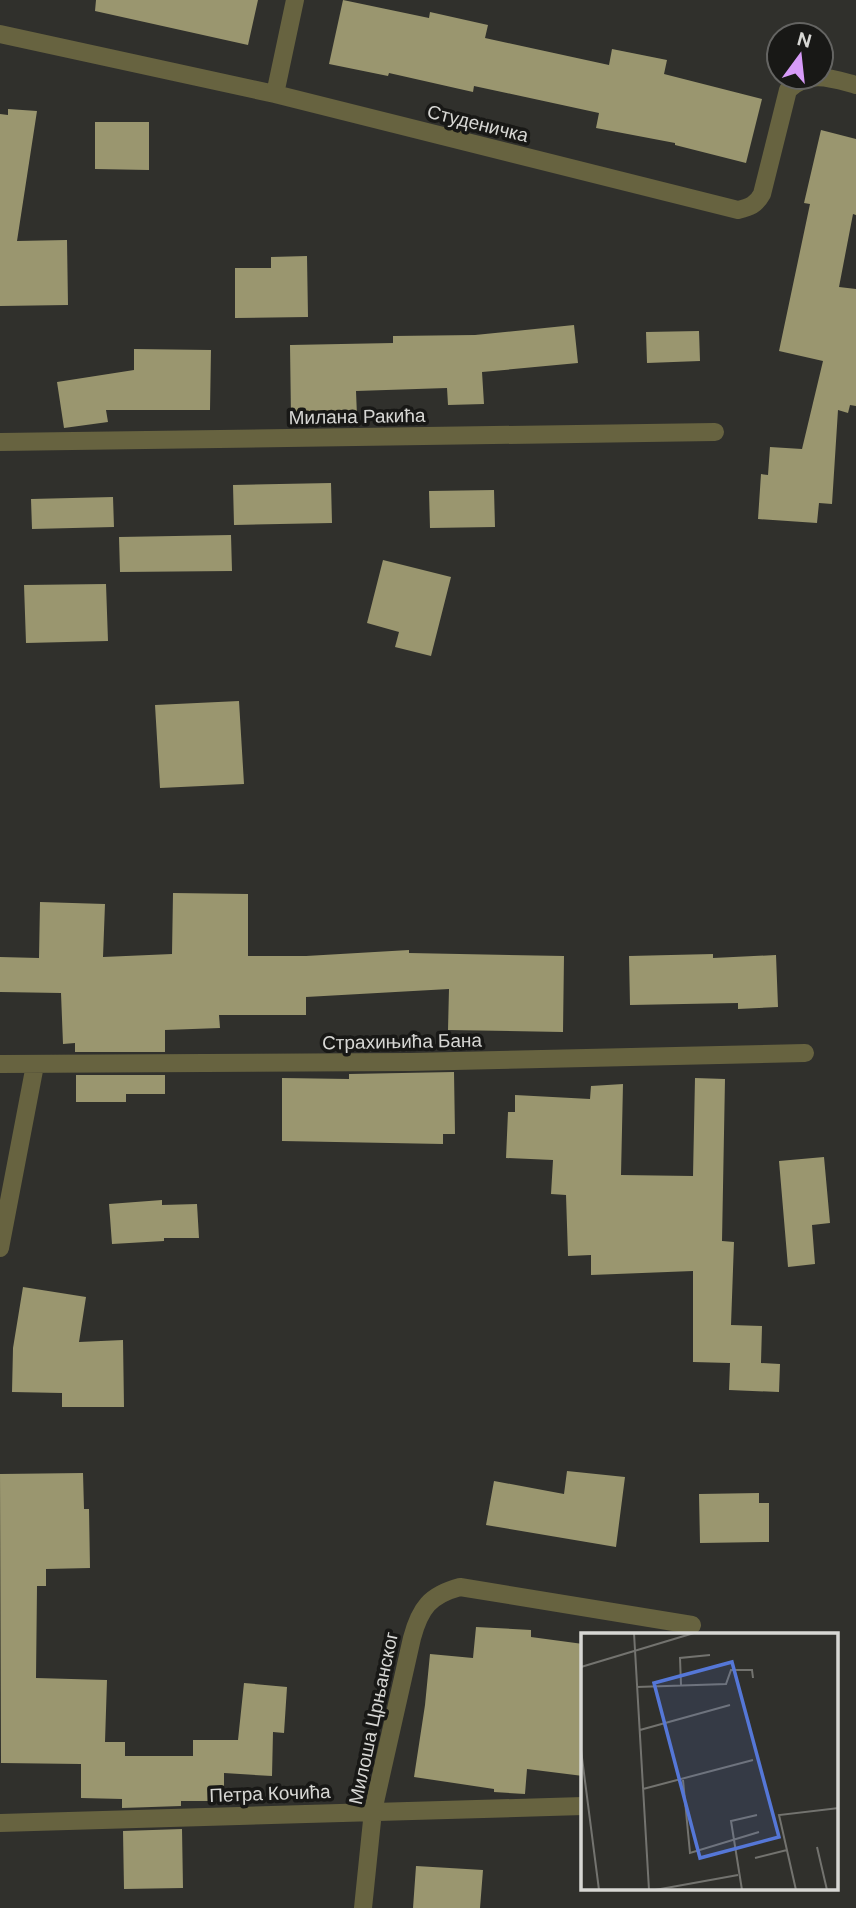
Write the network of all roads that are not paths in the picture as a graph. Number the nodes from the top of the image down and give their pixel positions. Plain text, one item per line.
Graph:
1 (295, 0) edge
2 (0, 34) edge
3 (856, 85) edge
4 (275, 94) junction
5 (715, 432) dead end
6 (0, 442) edge
7 (806, 1053) dead end
8 (0, 1064) edge
9 (35, 1065) junction
10 (0, 1248) edge
11 (692, 1625) dead end
12 (581, 1805) edge
13 (373, 1811) junction
14 (0, 1823) edge
15 (363, 1908) edge

1 - 4 street
2 - 4 street, Студеничка
3 - 4 street, Студеничка
5 - 6 street, Милана Ракића
7 - 9 street, Страхињића Бана
8 - 9 street, Страхињића Бана
9 - 10 street
11 - 13 street, Милоша Црњанског
12 - 13 street, Петра Кочића
13 - 14 street, Петра Кочића
13 - 15 street, Милоша Црњанског

